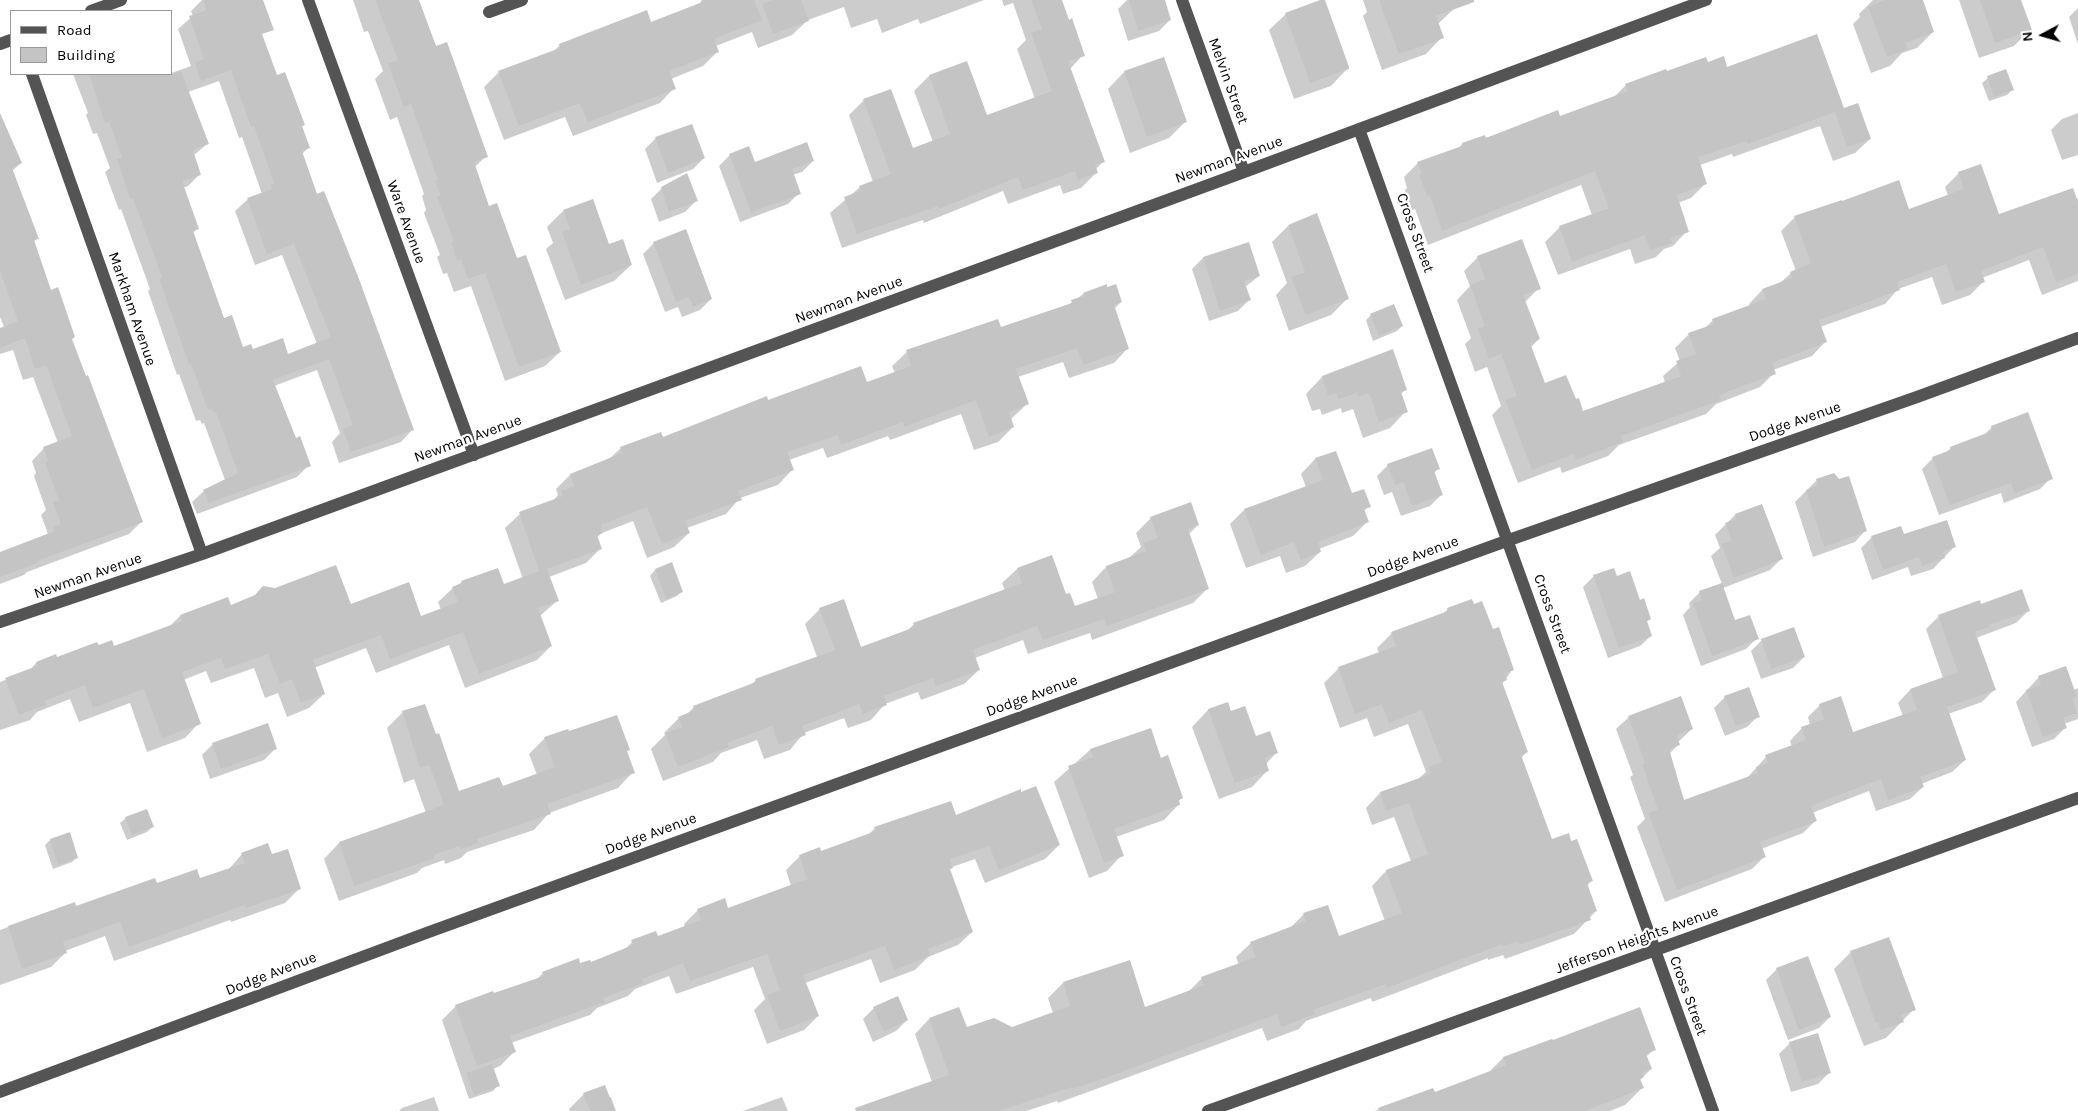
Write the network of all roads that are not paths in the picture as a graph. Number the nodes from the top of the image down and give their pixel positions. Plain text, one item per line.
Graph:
1 (308, 0) edge
2 (522, 0) edge
3 (1182, 0) edge
4 (1706, 0) edge
5 (113, 1) edge
6 (93, 10) edge
7 (489, 12) dead end
8 (32, 75) edge
9 (1359, 129) junction
10 (1244, 172) junction
11 (2078, 338) edge
12 (474, 455) junction
13 (1509, 540) junction
14 (202, 554) junction
15 (0, 622) edge
16 (2078, 798) edge
17 (1654, 951) junction
18 (0, 1092) edge
19 (1208, 1111) edge
20 (1713, 1111) edge

1 - 12 street, Ware Avenue
2 - 7 street
3 - 10 street, Melvin Street
4 - 9 street, Newman Avenue
5 - 6 street
8 - 14 street, Markham Avenue
9 - 10 street, Newman Avenue
9 - 13 street, Cross Street
10 - 12 street, Newman Avenue
11 - 13 street, Dodge Avenue
12 - 14 street, Newman Avenue
13 - 17 street, Cross Street
13 - 18 street, Dodge Avenue
14 - 15 street, Newman Avenue
16 - 17 street, Jefferson Heights Avenue
17 - 19 street, Jefferson Heights Avenue
17 - 20 street, Cross Street

